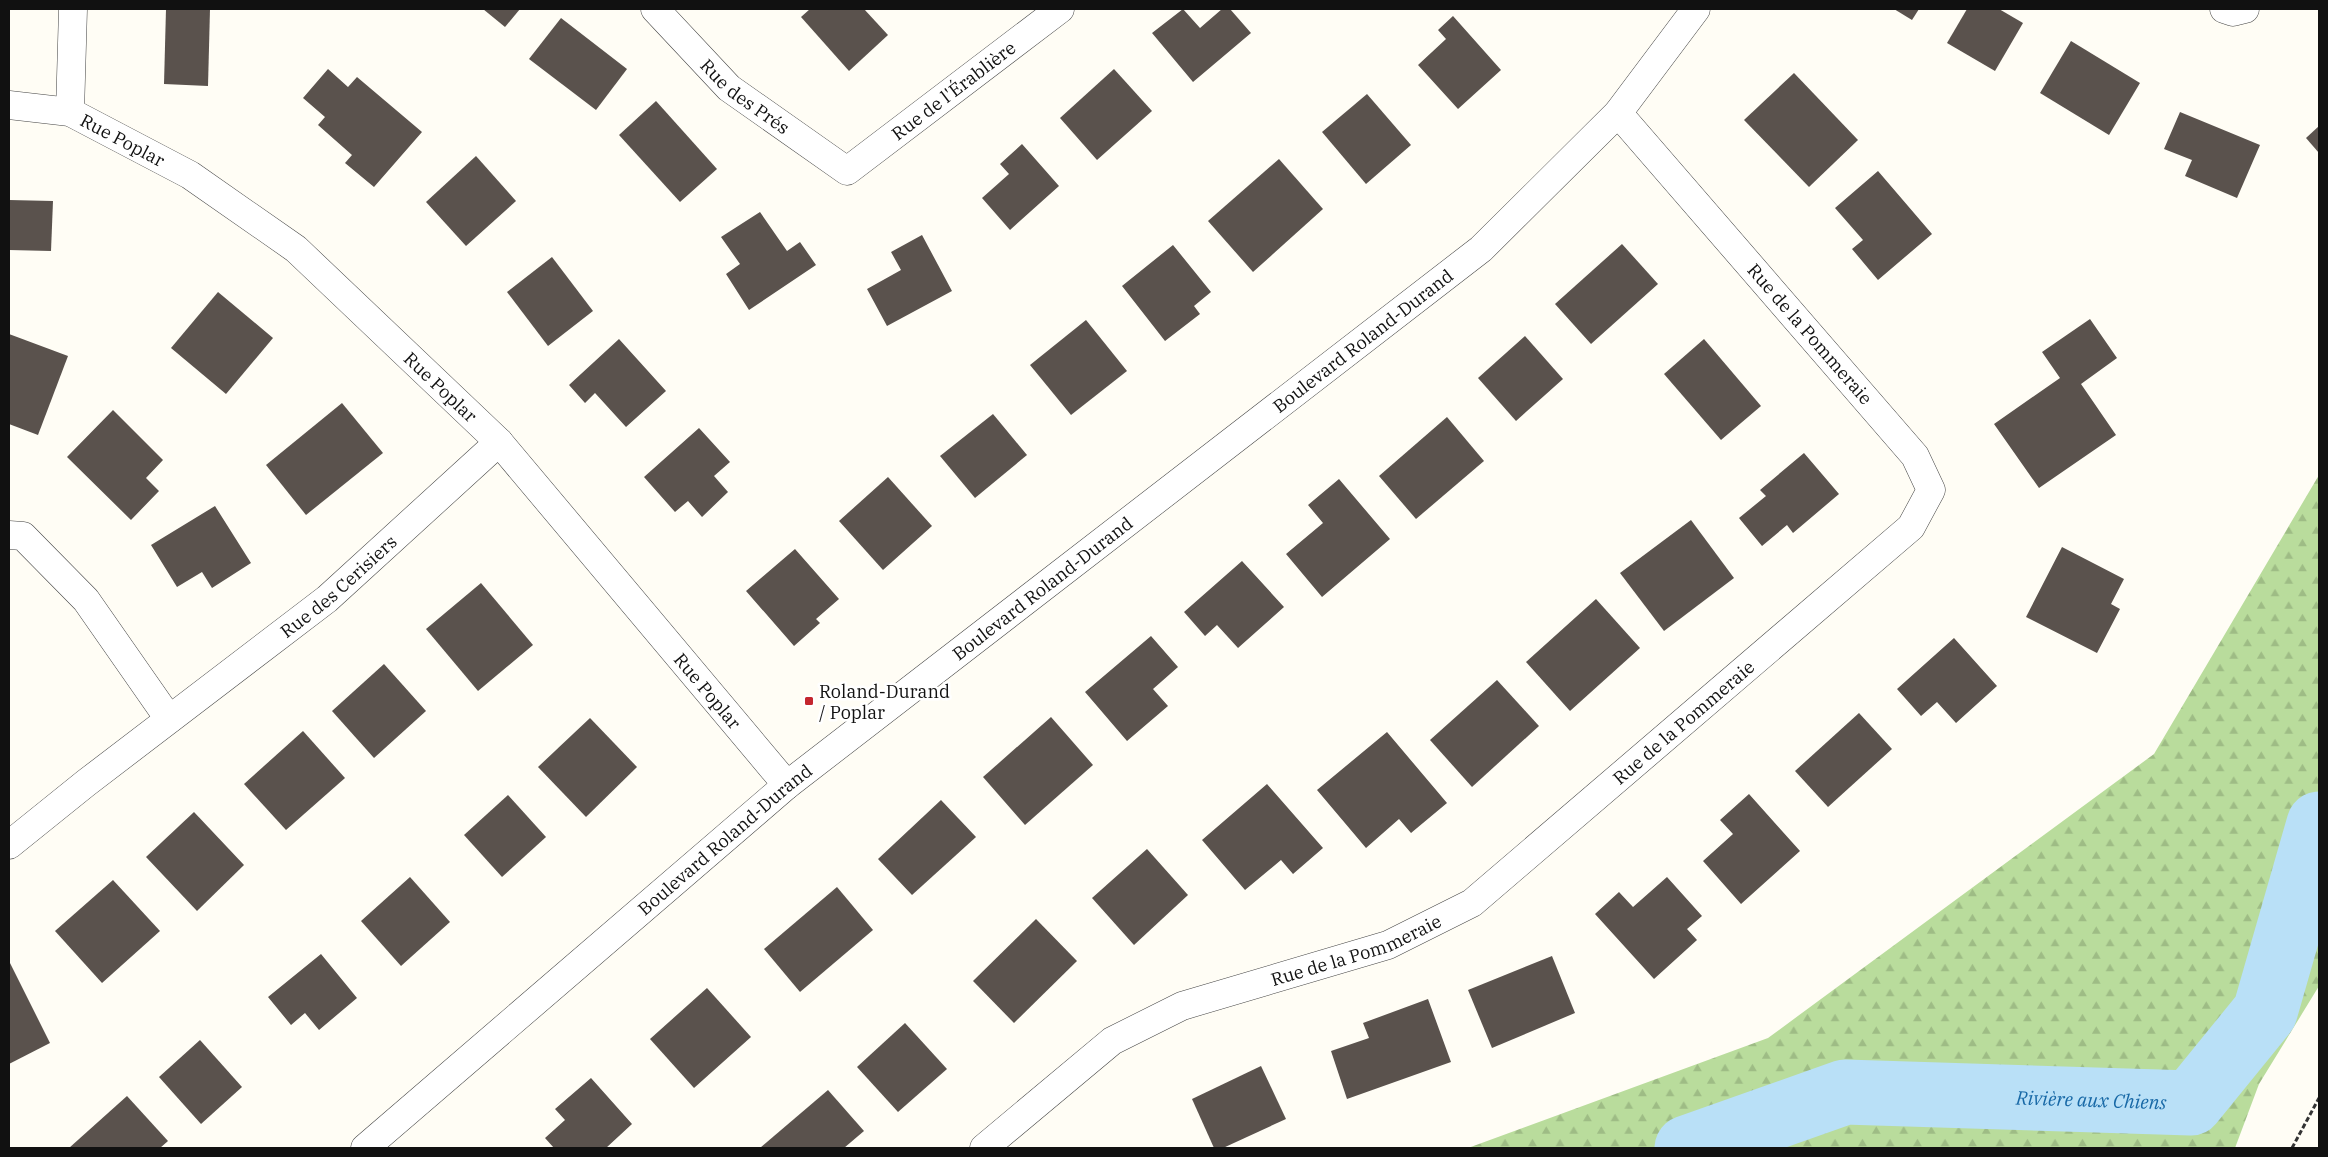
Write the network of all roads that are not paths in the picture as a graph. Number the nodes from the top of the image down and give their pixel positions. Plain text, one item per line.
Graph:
1 (73, 9) edge
2 (655, 9) edge
3 (1060, 9) edge
4 (1696, 9) edge
5 (2224, 9) edge
6 (2245, 9) edge
7 (9, 105) edge
8 (70, 112) junction
9 (1618, 113) junction
10 (847, 171) joint
11 (499, 442) junction
12 (9, 535) edge
13 (169, 719) junction
14 (786, 785) junction
15 (9, 845) edge
16 (365, 1148) edge
17 (984, 1148) edge

1 - 8 street
2 - 10 street, Rue des Prés
3 - 10 street, Rue de l'Érablière
4 - 9 street, Boulevard Roland-Durand
5 - 6 street
7 - 8 street, Rue Poplar
8 - 11 street, Rue Poplar
9 - 14 street, Boulevard Roland-Durand
9 - 17 street, Rue de la Pommeraie
11 - 13 street, Rue des Cerisiers
11 - 14 street, Rue Poplar
12 - 13 street
13 - 15 street, Rue des Cerisiers
14 - 16 street, Boulevard Roland-Durand

